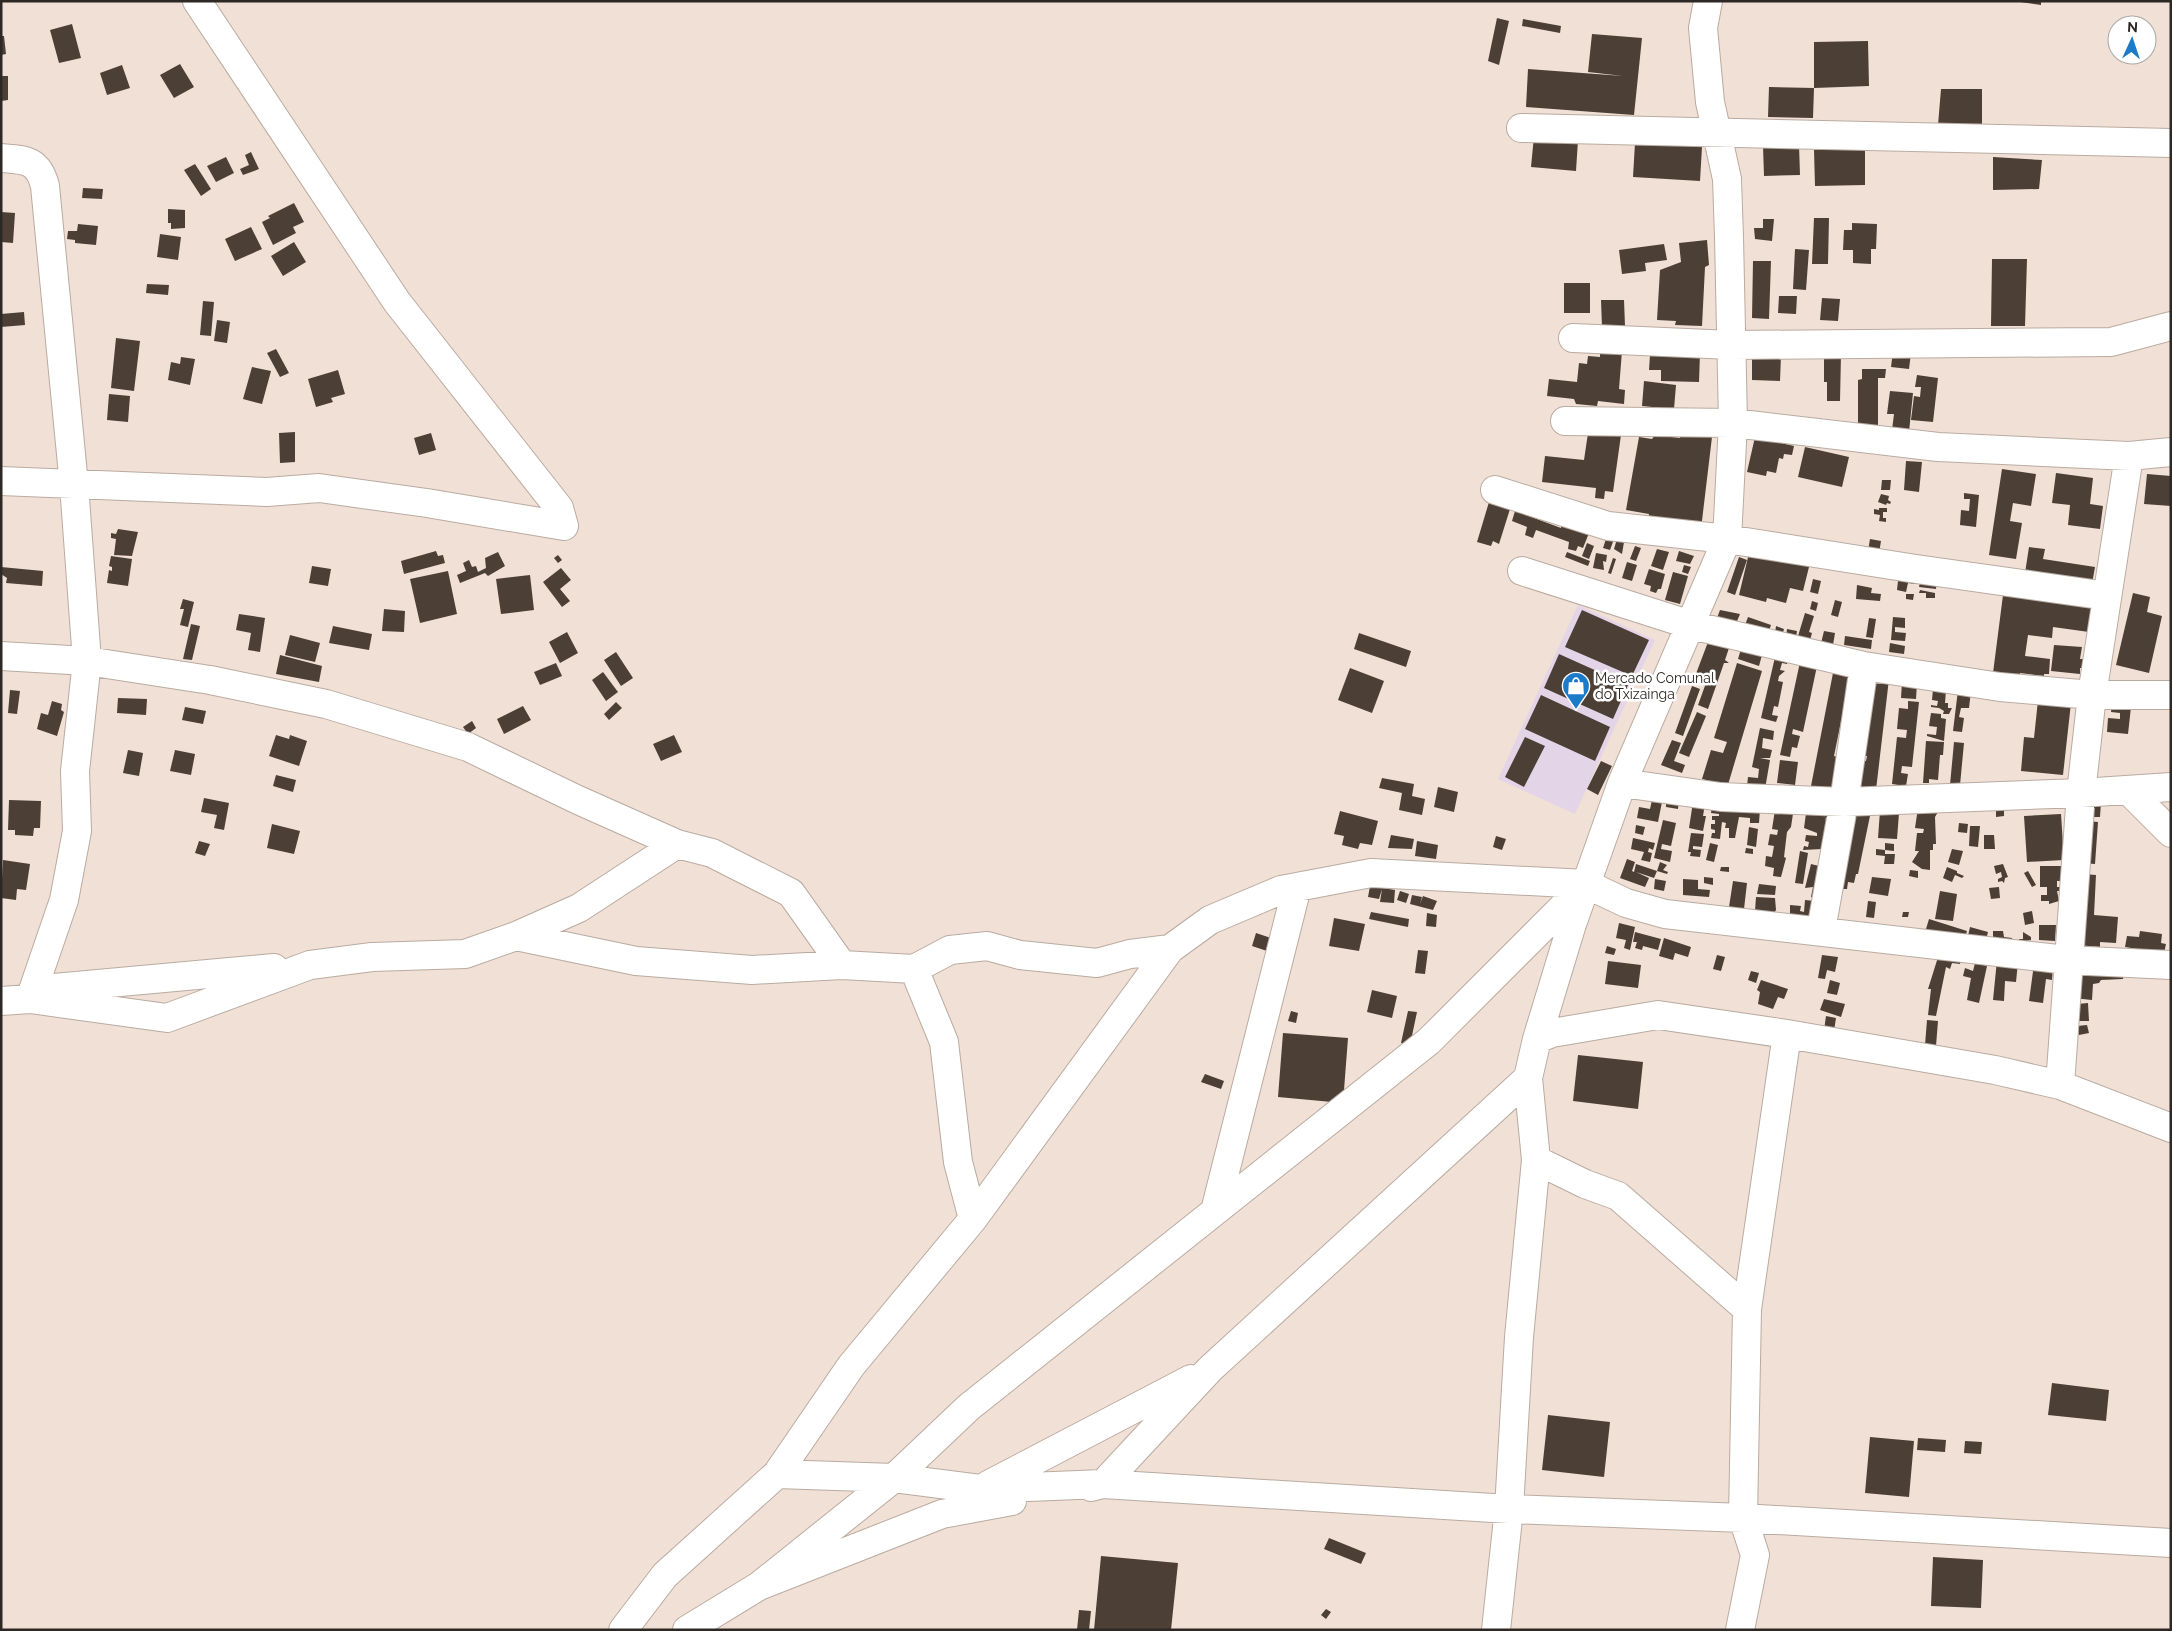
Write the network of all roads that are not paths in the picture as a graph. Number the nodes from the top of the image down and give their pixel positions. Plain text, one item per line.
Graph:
1 (196, 1) edge
2 (1708, 1) edge
3 (1521, 128) dead end
4 (1718, 134) junction
5 (2171, 143) edge
6 (1, 158) edge
7 (2171, 326) edge
8 (1573, 338) dead end
9 (1732, 345) junction
10 (1565, 421) dead end
11 (1733, 423) junction
12 (2171, 452) edge
13 (2129, 456) junction
14 (1, 481) edge
15 (74, 485) junction
16 (1495, 490) dead end
17 (1727, 540) junction
18 (1522, 571) dead end
19 (2107, 596) junction
20 (1691, 625) junction
21 (1, 656) edge
22 (87, 661) junction
23 (1864, 666) junction
24 (2092, 695) junction
25 (2171, 695) edge
26 (1622, 783) junction
27 (2171, 787) edge
28 (2128, 790) junction
29 (2081, 793) junction
30 (1844, 802) junction
31 (2171, 832) edge
32 (677, 844) junction
33 (1586, 884) junction
34 (1298, 887) junction
35 (1821, 930) junction
36 (516, 936) junction
37 (1170, 949) junction
38 (2068, 960) junction
39 (310, 965) junction
40 (842, 965) junction
41 (2170, 965) edge
42 (914, 969) junction
43 (1, 991) edge
44 (30, 999) junction
45 (1, 1001) edge
46 (1787, 1034) junction
47 (1537, 1039) junction
48 (1528, 1078) junction
49 (2060, 1084) junction
50 (2171, 1128) edge
51 (1536, 1160) junction
52 (1215, 1211) junction
53 (973, 1219) junction
54 (1747, 1309) junction
55 (1210, 1370) junction
56 (777, 1474) junction
57 (894, 1478) junction
58 (1103, 1484) junction
59 (980, 1489) junction
60 (1509, 1509) junction
61 (942, 1514) junction
62 (1743, 1518) junction
63 (2171, 1543) edge
64 (759, 1586) junction
65 (623, 1630) edge
66 (687, 1630) edge
67 (1496, 1630) edge
68 (1740, 1630) edge

1 - 15 street
2 - 4 street
3 - 4 street
4 - 5 street
4 - 9 street
6 - 15 street
7 - 9 street
8 - 9 street
9 - 11 street
10 - 11 street
11 - 13 street
11 - 17 street
12 - 13 street
13 - 19 street
14 - 15 street
15 - 22 street
16 - 17 street
17 - 19 street
17 - 20 street
18 - 20 street
19 - 24 street
20 - 23 street
20 - 26 street
21 - 22 street
22 - 32 street
22 - 44 street
23 - 24 street
23 - 30 street
24 - 25 street
24 - 29 street
26 - 30 street
26 - 33 street
27 - 28 street
28 - 29 street
28 - 31 street
29 - 30 street
29 - 38 street
30 - 35 street
32 - 36 street
32 - 40 street
33 - 34 street
33 - 35 street
33 - 47 street
33 - 52 street
34 - 37 street
34 - 52 street
35 - 38 street
36 - 39 street
36 - 40 street
37 - 42 street
37 - 53 street
38 - 41 street
38 - 49 street
39 - 44 street
39 - 44 street
40 - 42 street
42 - 53 street
43 - 44 street
44 - 45 street
46 - 47 street
46 - 49 street
46 - 54 street
47 - 48 street
48 - 51 street
48 - 55 street
49 - 50 street
51 - 54 street
51 - 60 street
52 - 57 street
53 - 56 street
54 - 62 street
55 - 58 street
55 - 59 street
56 - 57 street
56 - 65 street
57 - 59 street
57 - 64 street
58 - 59 street
58 - 60 street
58 - 61 street
59 - 61 street
60 - 62 street
60 - 67 street
61 - 64 street
62 - 63 street
62 - 68 street
64 - 66 street

